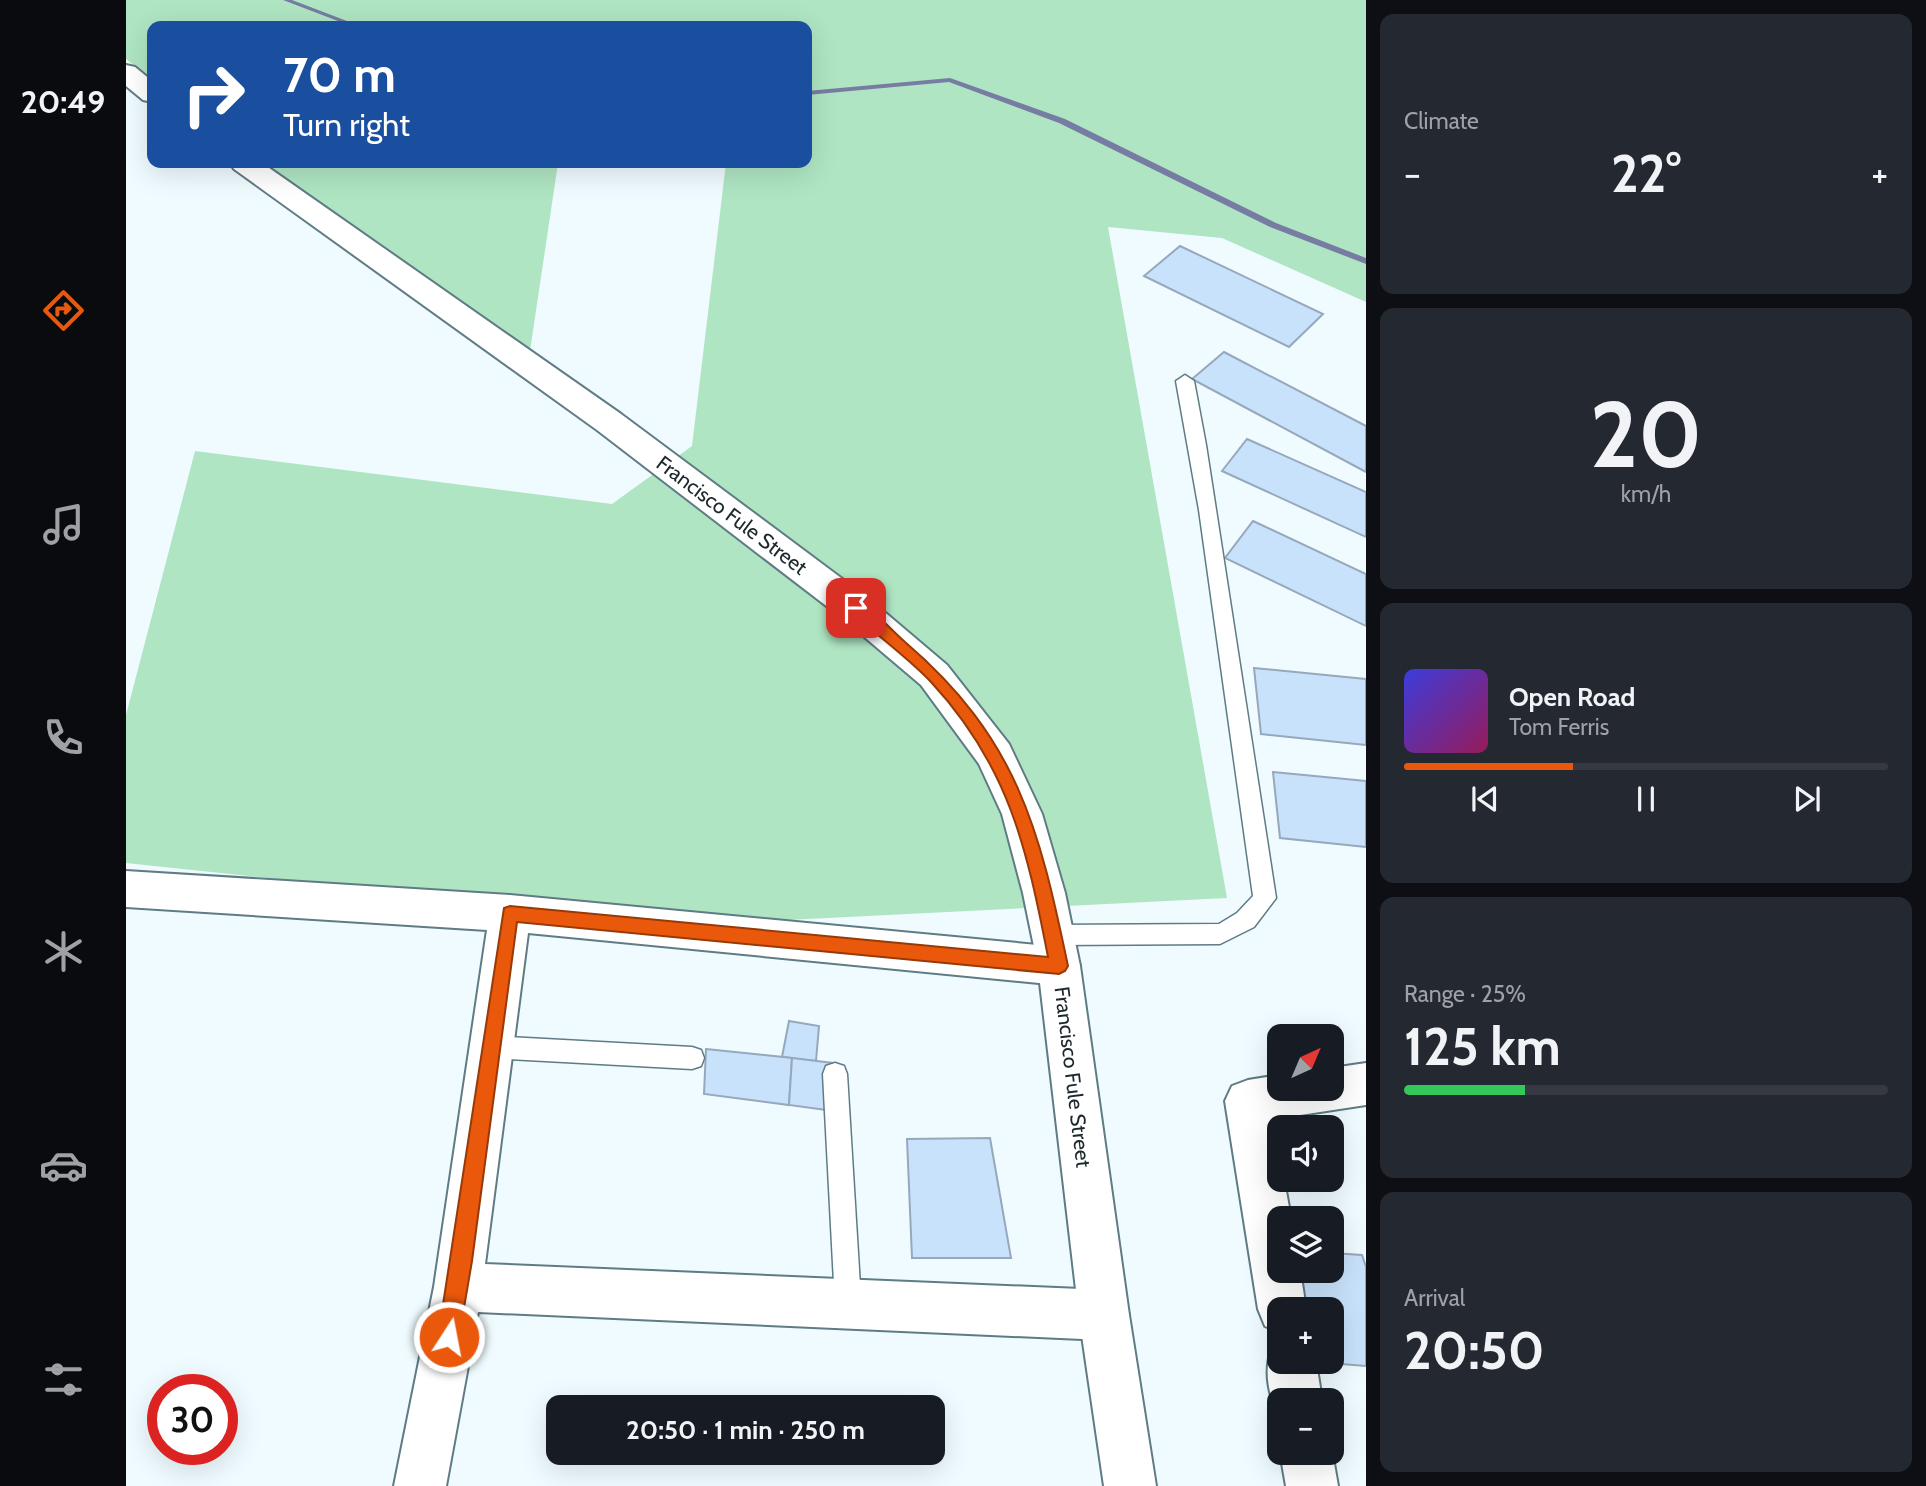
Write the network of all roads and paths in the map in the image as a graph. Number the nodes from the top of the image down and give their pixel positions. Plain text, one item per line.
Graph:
1 (126, 73) edge
2 (147, 90) edge
3 (251, 168) edge
4 (1185, 381) dead end
5 (126, 888) edge
6 (510, 913) junction
7 (1056, 950) junction
8 (491, 1047) junction
9 (692, 1058) dead end
10 (835, 1074) dead end
11 (1366, 1084) edge
12 (458, 1287) junction
13 (1280, 1297) edge
14 (848, 1301) junction
15 (1104, 1315) junction
16 (1308, 1465) edge
17 (420, 1486) edge
18 (1130, 1486) edge
19 (1312, 1486) edge

1 - 2 street
3 - 7 street, Francisco Fule Street
4 - 7 lane
5 - 6 street
6 - 7 street
6 - 8 street
7 - 15 street, Francisco Fule Street
8 - 9 lane
8 - 12 street
10 - 14 lane
11 - 13 street
12 - 14 street
12 - 17 street
14 - 15 street
15 - 18 street, Francisco Fule Street
16 - 19 street

